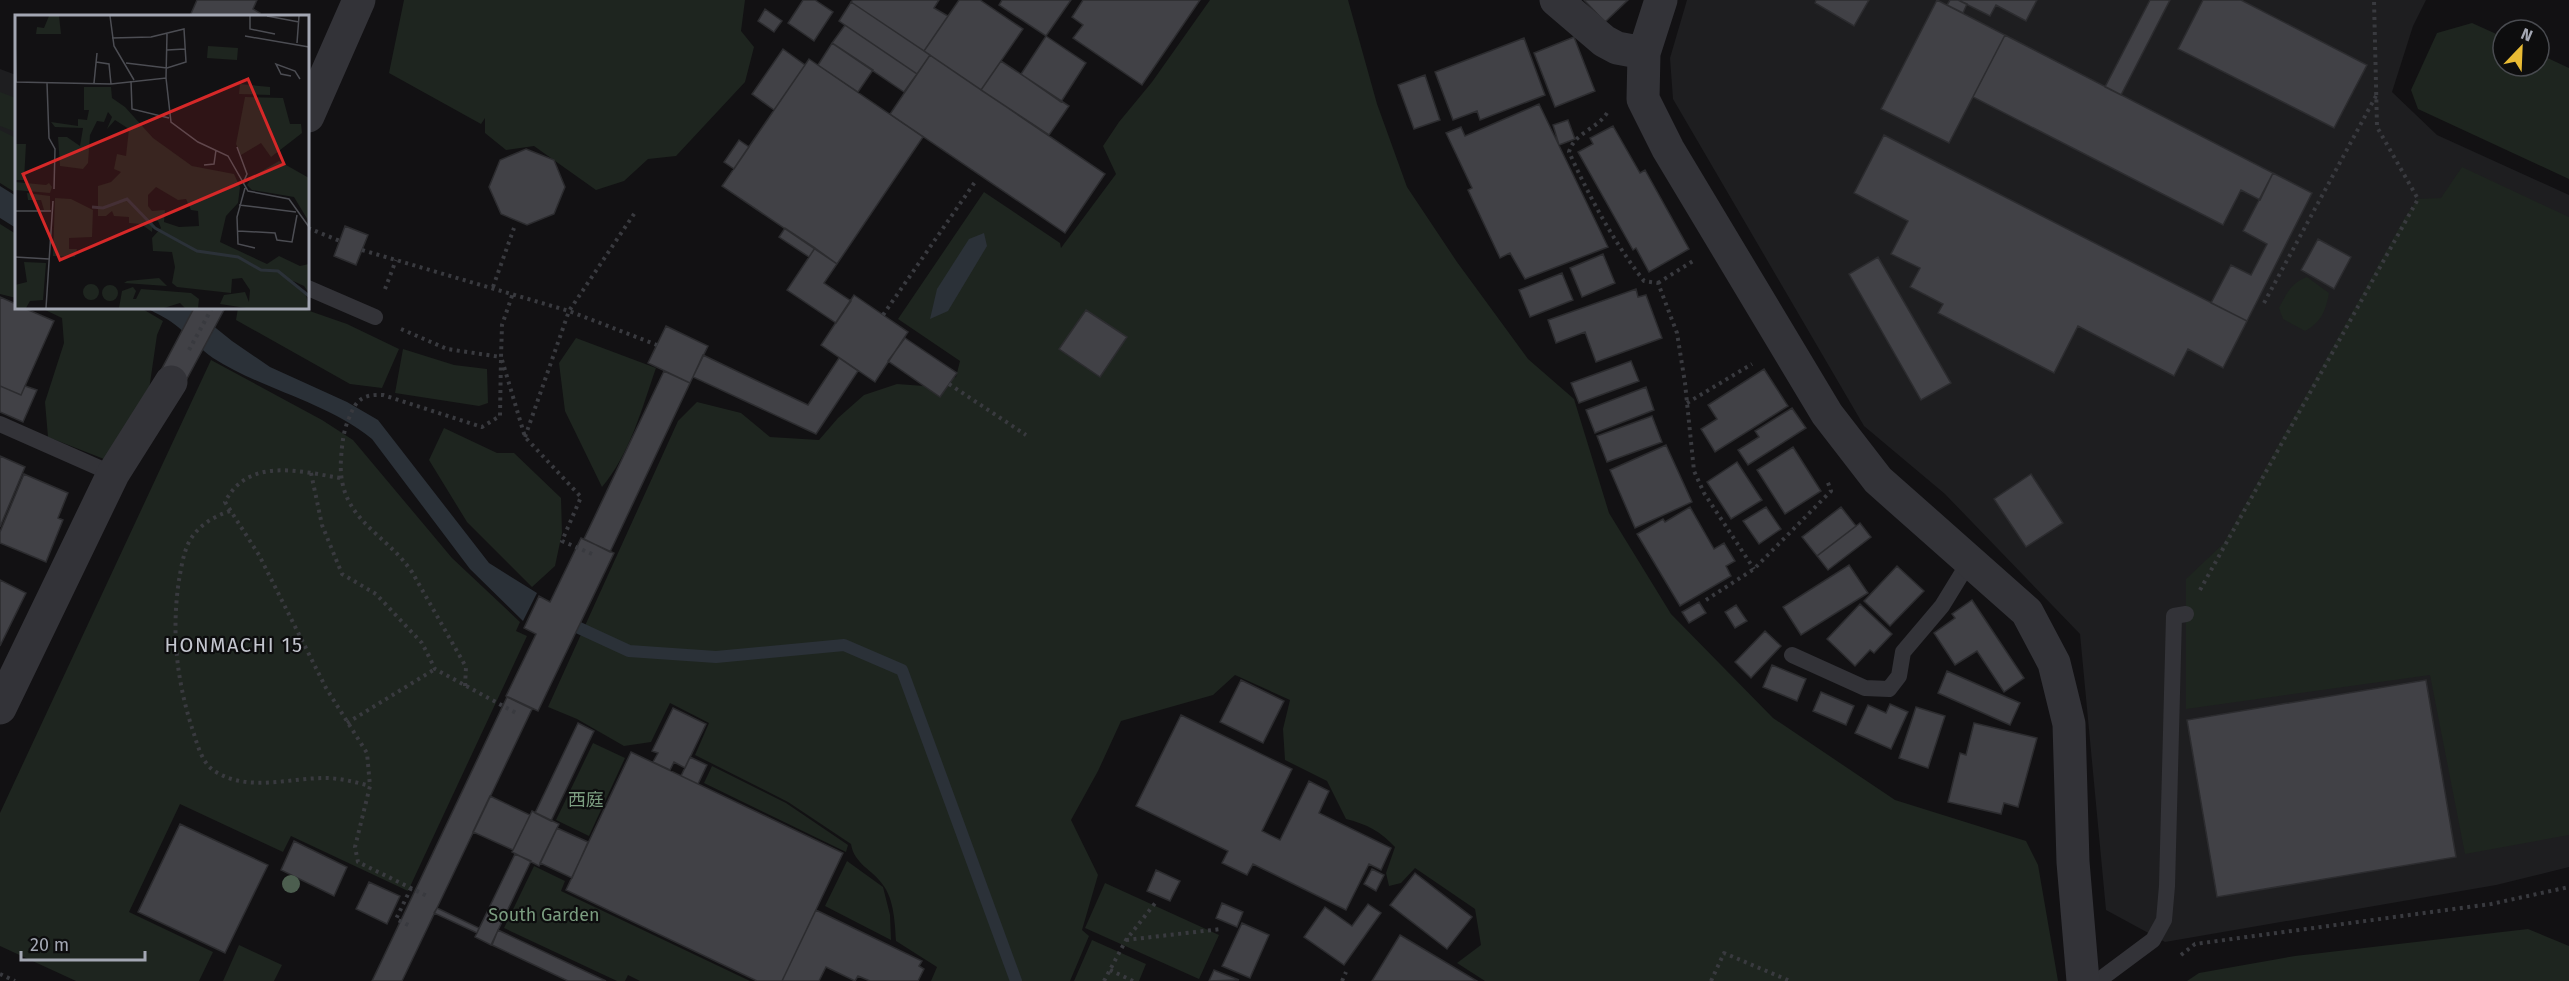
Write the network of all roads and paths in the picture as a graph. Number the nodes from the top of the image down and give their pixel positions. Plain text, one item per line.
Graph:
1 (359, 0) edge
2 (1556, 0) edge
3 (1661, 0) edge
4 (2374, 0) edge
5 (1644, 53) junction
6 (2377, 93) junction
7 (1609, 110) dead end
8 (309, 114) edge
9 (975, 182) dead end
10 (636, 211) dead end
11 (309, 228) edge
12 (514, 228) dead end
13 (340, 241) dead end
14 (362, 250) dead end
15 (396, 260) junction
16 (493, 287) junction
17 (309, 288) edge
18 (513, 293) junction
19 (2264, 303) dead end
20 (211, 309) edge
21 (569, 311) junction
22 (883, 315) dead end
23 (375, 316) junction
24 (657, 345) dead end
25 (501, 357) junction
26 (1752, 364) dead end
27 (171, 382) joint
28 (949, 384) dead end
29 (1688, 403) junction
30 (0, 424) edge
31 (1026, 435) dead end
32 (525, 437) junction
33 (1824, 470) dead end
34 (311, 473) junction
35 (113, 474) junction
36 (340, 478) junction
37 (230, 511) junction
38 (592, 554) dead end
39 (1969, 562) junction
40 (1754, 569) junction
41 (1707, 600) dead end
42 (2187, 614) joint
43 (1792, 655) dead end
44 (435, 669) junction
45 (465, 686) junction
46 (0, 708) edge
47 (516, 713) dead end
48 (347, 723) junction
49 (370, 786) junction
50 (2569, 887) edge
51 (411, 888) dead end
52 (428, 896) dead end
53 (1155, 902) dead end
54 (412, 927) dead end
55 (1221, 929) dead end
56 (1126, 940) junction
57 (2176, 959) dead end
58 (1110, 970) junction
59 (1346, 972) dead end
60 (0, 974) edge
61 (15, 981) edge
62 (1104, 981) edge
63 (1133, 981) edge
64 (1342, 981) edge
65 (1711, 981) edge
66 (1790, 981) edge
67 (2083, 981) edge
68 (2098, 981) edge

1 - 8 street
2 - 5 street
3 - 5 street
4 - 6 path
5 - 39 street
6 - 19 path
6 - 42 path
7 - 29 path
9 - 22 path
10 - 21 path
11 - 13 path
12 - 16 path
14 - 15 path
15 - 16 path
15 - 23 path
16 - 18 path
17 - 23 lane
18 - 21 path
18 - 25 path
20 - 27 path
21 - 24 path
21 - 32 path
23 - 25 path
25 - 32 path
25 - 36 path
26 - 29 path
27 - 35 street
28 - 31 path
29 - 40 path
30 - 35 lane
32 - 38 path
33 - 40 path
34 - 36 path
34 - 37 path
34 - 44 path
35 - 46 street
36 - 45 path
37 - 48 path
37 - 49 path
39 - 43 lane
39 - 67 street
40 - 41 path
42 - 68 lane
44 - 45 path
44 - 48 path
45 - 47 path
48 - 49 path
49 - 52 path
50 - 57 path
51 - 54 path
53 - 56 path
55 - 56 path
56 - 58 path
58 - 62 path
58 - 63 path
59 - 64 path
60 - 61 path
65 - 66 path

